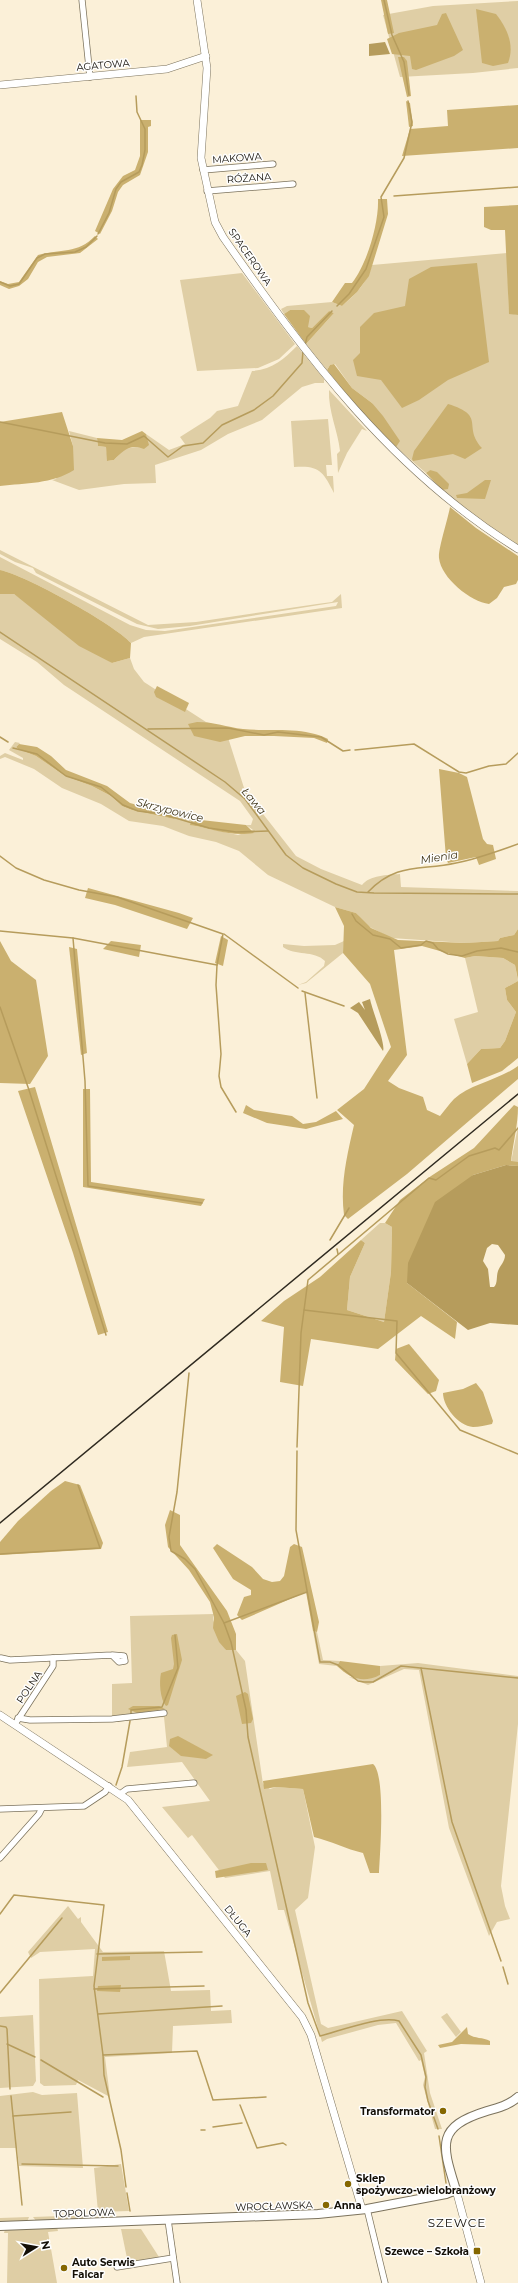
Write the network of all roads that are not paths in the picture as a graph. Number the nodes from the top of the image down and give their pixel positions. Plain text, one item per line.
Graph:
1 (82, 0) edge
2 (197, 0) edge
3 (206, 56) junction
4 (90, 77) junction
5 (0, 85) edge
6 (273, 164) dead end
7 (203, 170) junction
8 (293, 184) dead end
9 (207, 191) junction
10 (518, 549) edge
11 (112, 1655) dead end
12 (1, 1658) dead end
13 (53, 1658) junction
14 (164, 1713) dead end
15 (0, 1715) edge
16 (16, 1721) junction
17 (194, 1783) dead end
18 (109, 1786) junction
19 (120, 1794) junction
20 (42, 1808) junction
21 (0, 1809) edge
22 (0, 1858) edge
23 (518, 2097) edge
24 (456, 2190) junction
25 (365, 2209) junction
26 (168, 2220) junction
27 (0, 2226) edge
28 (173, 2258) junction
29 (117, 2267) dead end
30 (177, 2283) edge
31 (385, 2283) edge
32 (481, 2283) edge

1 - 4 street
2 - 3 street, SPACEROWA
3 - 4 street, AGATOWA
3 - 7 street, SPACEROWA
4 - 5 street, AGATOWA
6 - 7 street, MAKOWA
7 - 9 street, SPACEROWA
8 - 9 street, RÓŻANA
9 - 10 street, SPACEROWA
11 - 13 street, POLNA
12 - 13 street, POLNA
13 - 16 street, POLNA
14 - 16 street
15 - 16 street, DŁUGA
16 - 18 street, DŁUGA
17 - 19 street
18 - 19 street, DŁUGA
18 - 20 street
19 - 25 street, DŁUGA
20 - 21 street
20 - 22 street
23 - 24 main road
24 - 25 main road, WROCŁAWSKA
24 - 32 street
25 - 26 main road, WROCŁAWSKA
25 - 31 street, DŁUGA
26 - 27 main road, TOPOLOWA
26 - 28 street
28 - 29 street
28 - 30 street

